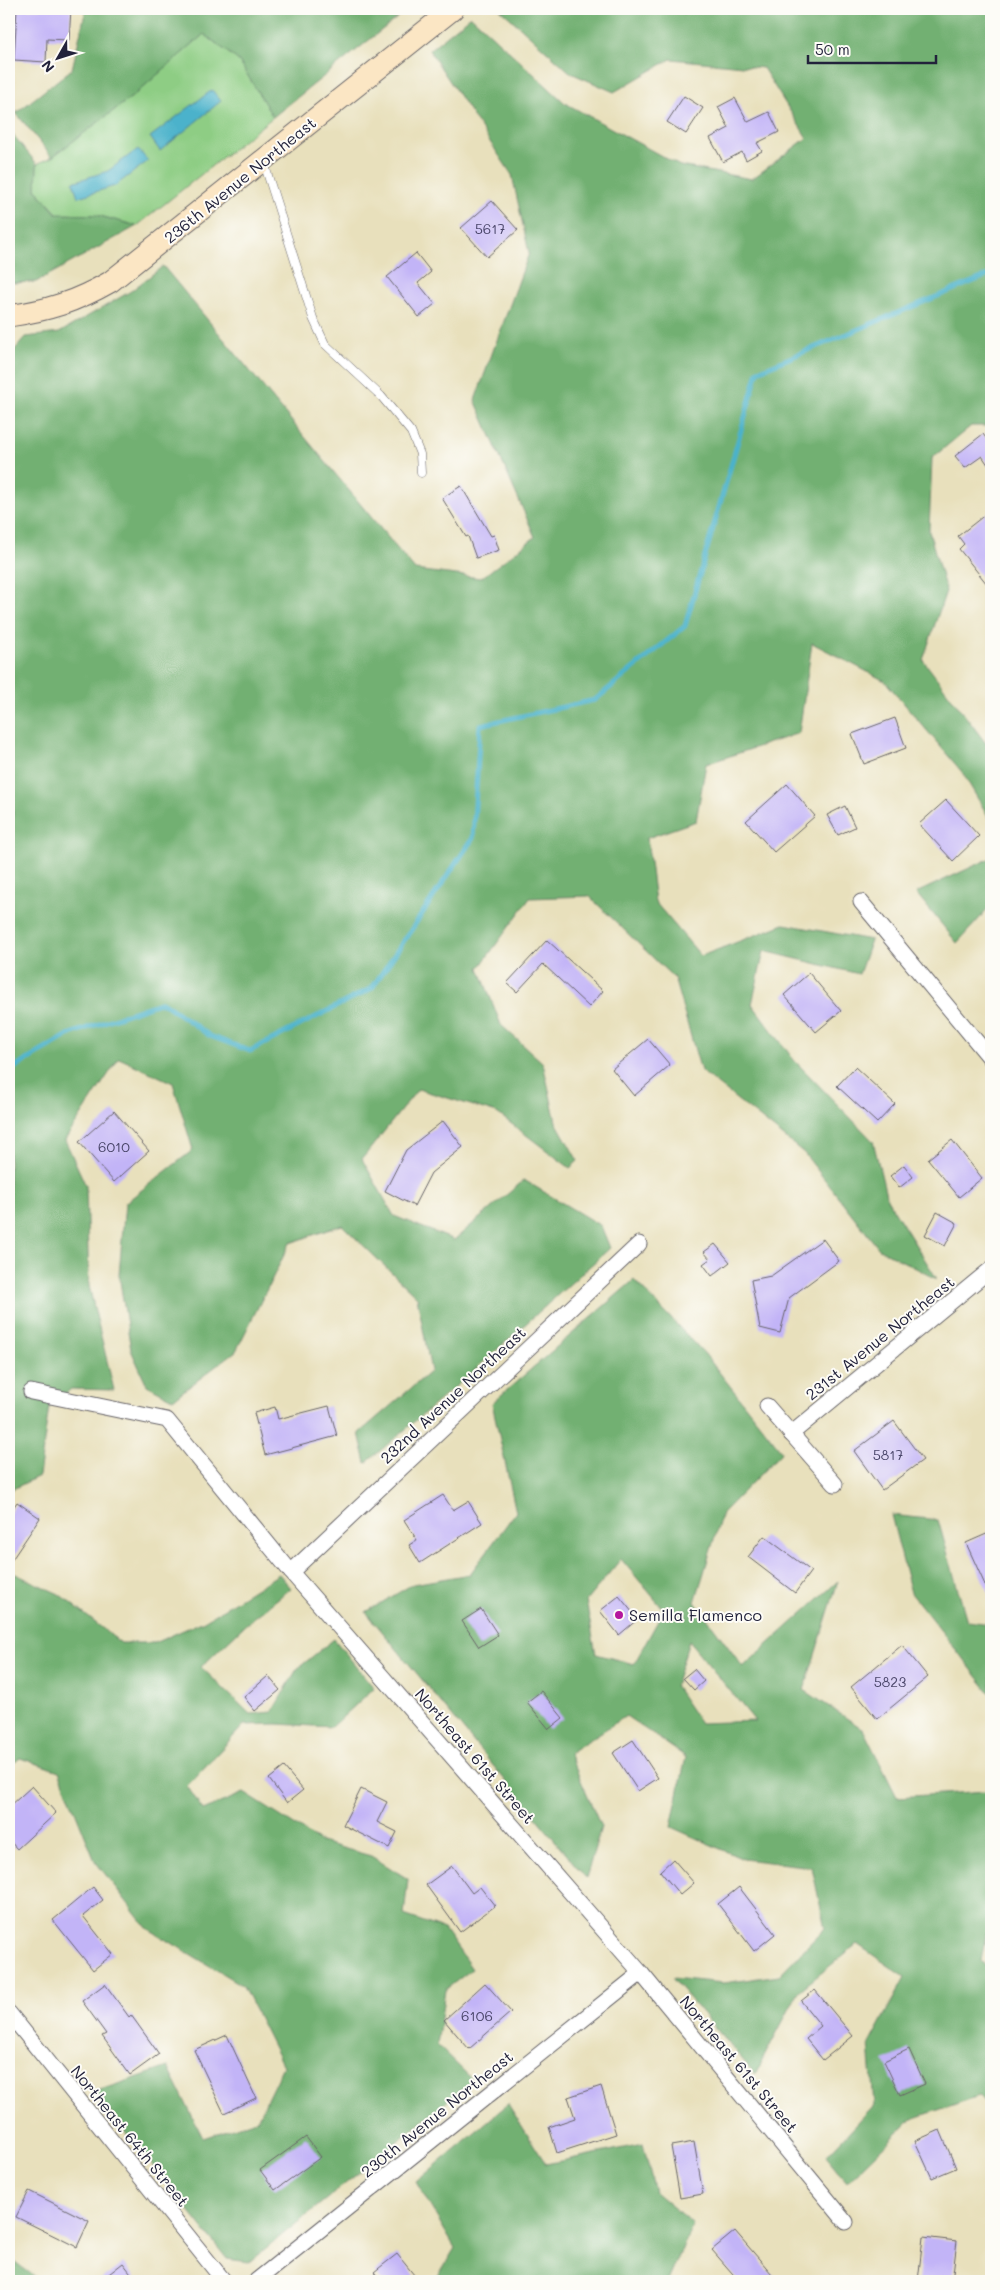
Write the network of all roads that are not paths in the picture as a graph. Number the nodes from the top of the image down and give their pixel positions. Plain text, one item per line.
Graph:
1 (453, 9) edge
2 (263, 161) junction
3 (9, 316) edge
4 (421, 473) dead end
5 (861, 902) dead end
6 (991, 1059) edge
7 (639, 1244) dead end
8 (991, 1269) edge
9 (31, 1392) dead end
10 (767, 1406) dead end
11 (791, 1434) junction
12 (835, 1484) dead end
13 (291, 1572) junction
14 (641, 1973) junction
15 (9, 2013) edge
16 (846, 2222) dead end
17 (224, 2281) edge
18 (256, 2281) edge

1 - 2 street, 236th Avenue Northeast
2 - 3 street, 236th Avenue Northeast
2 - 4 lane
5 - 6 street
7 - 13 street, 232nd Avenue Northeast
8 - 11 street, 231st Avenue Northeast
9 - 13 street, Northeast 61st Street
10 - 11 street
11 - 12 street
13 - 14 street, Northeast 61st Street
14 - 16 street, Northeast 61st Street
14 - 18 street, 230th Avenue Northeast
15 - 17 street, Northeast 64th Street

